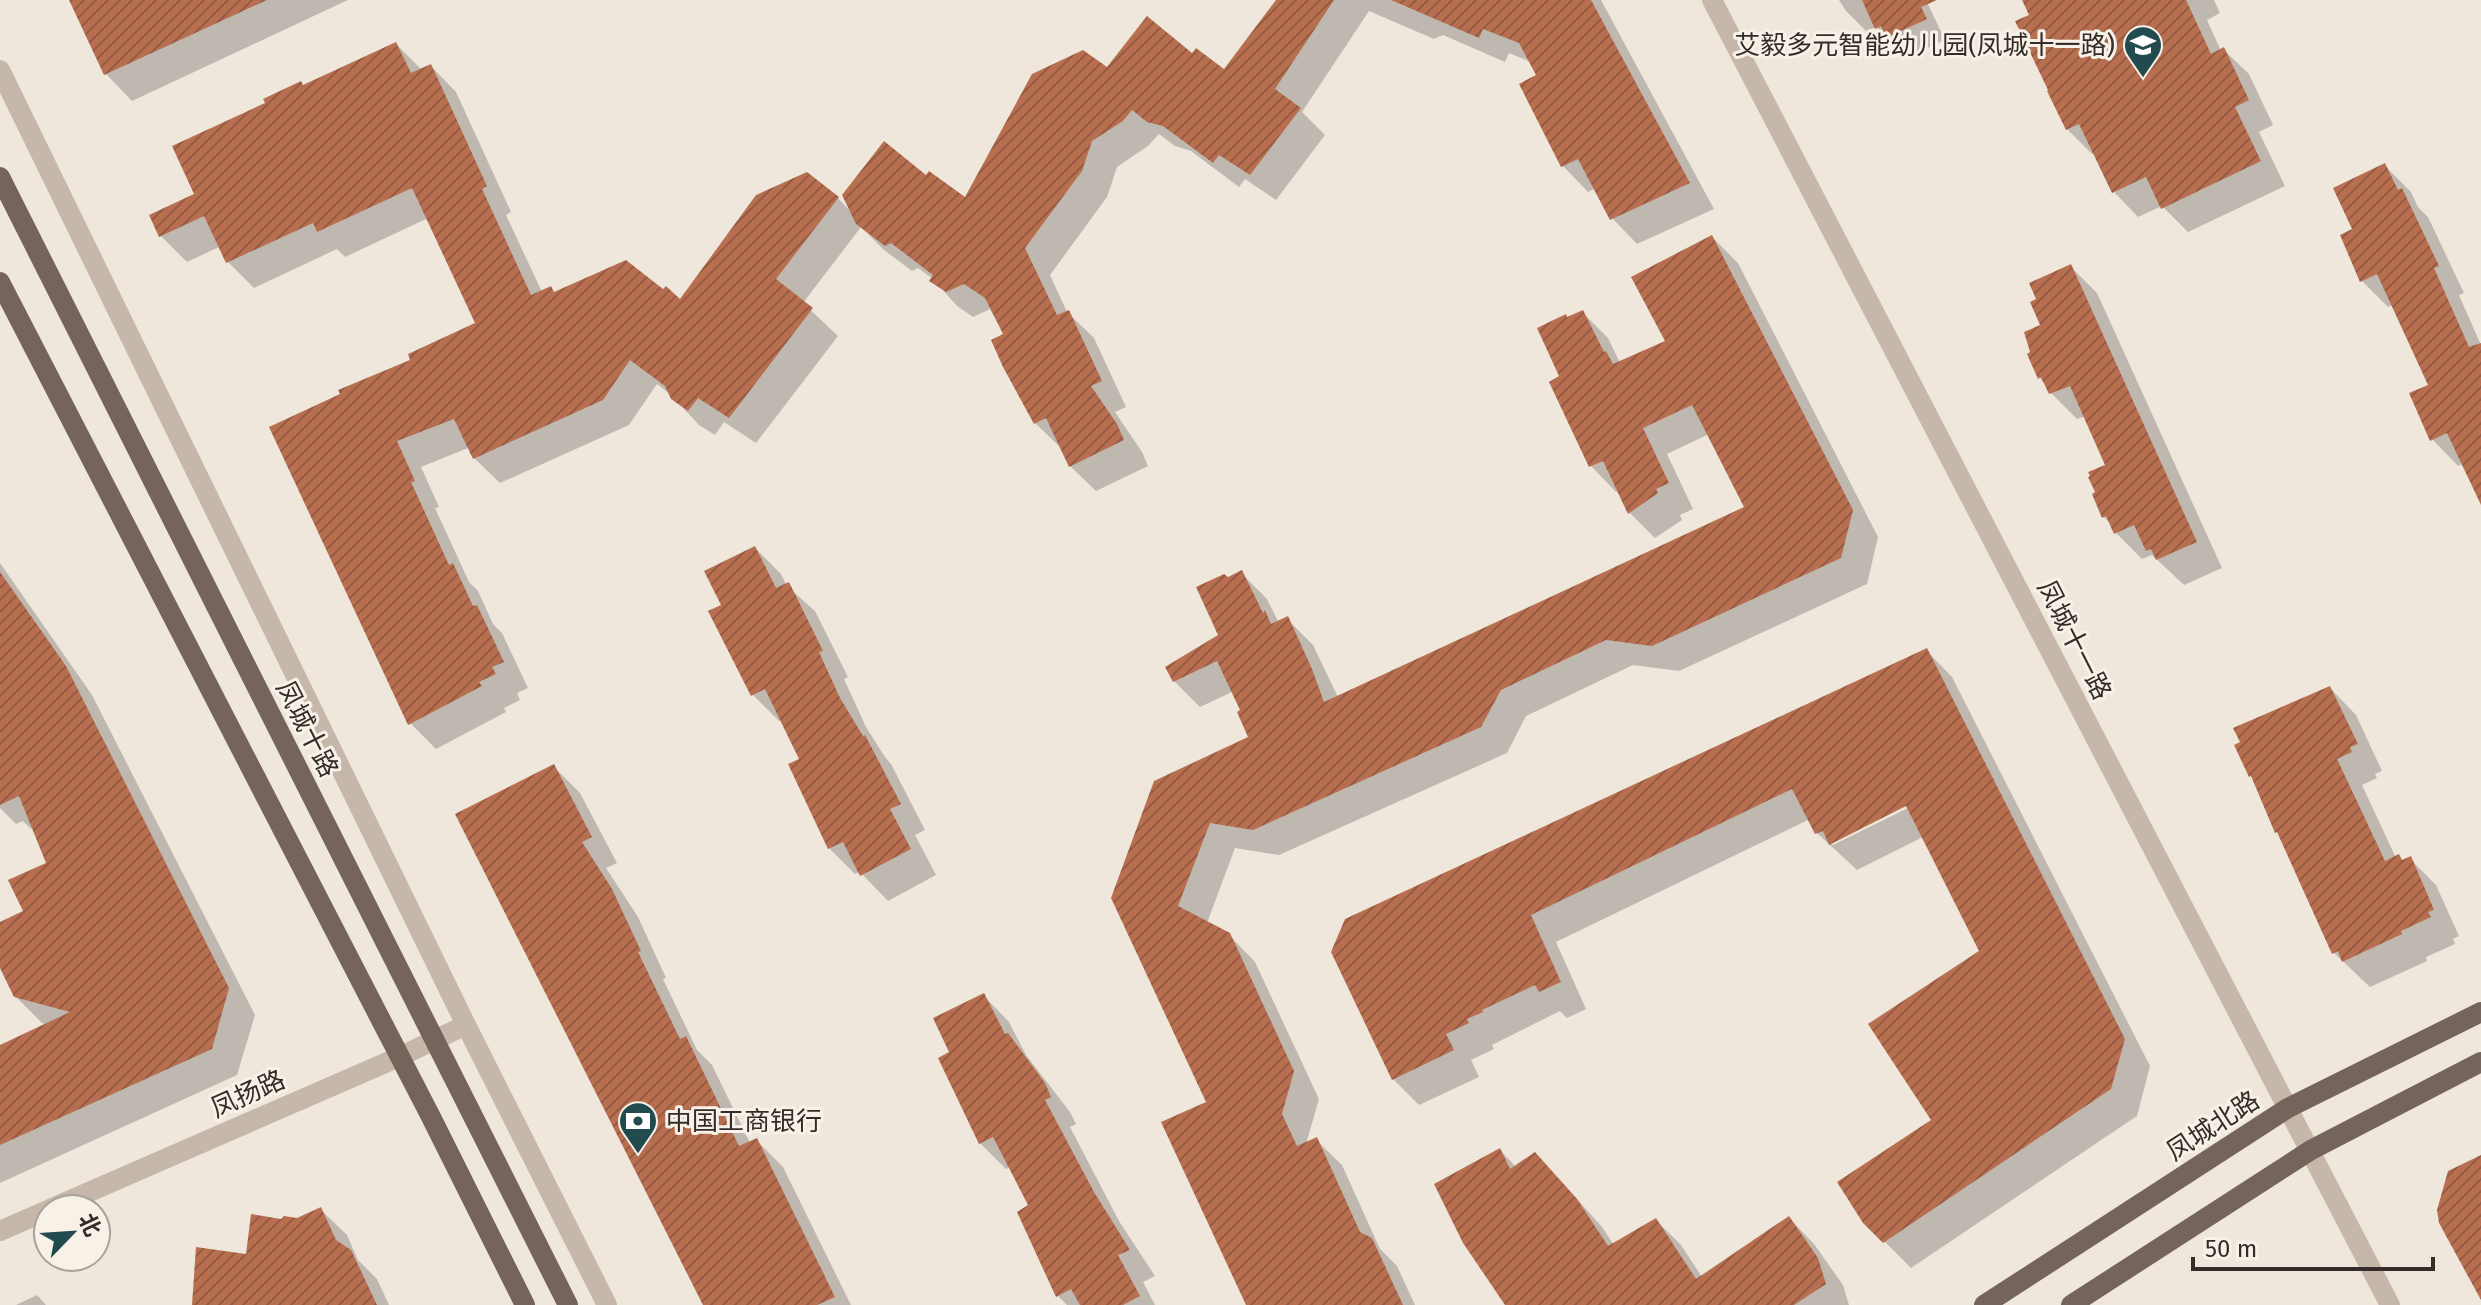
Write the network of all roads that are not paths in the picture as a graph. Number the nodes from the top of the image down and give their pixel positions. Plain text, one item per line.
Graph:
1 (1712, 0) edge
2 (0, 70) edge
3 (0, 177) edge
4 (0, 282) edge
5 (2481, 1012) edge
6 (466, 1025) junction
7 (434, 1039) junction
8 (399, 1057) junction
9 (2481, 1062) edge
10 (2288, 1108) junction
11 (2311, 1150) junction
12 (88, 1193) edge
13 (32, 1217) edge
14 (0, 1231) edge
15 (525, 1305) edge
16 (568, 1305) edge
17 (607, 1305) edge
18 (1984, 1305) edge
19 (2071, 1305) edge
20 (2390, 1305) edge

1 - 10 street, 凤城十一路
2 - 6 street
3 - 7 main road, 凤城十路
4 - 8 main road
5 - 10 main road, 凤城北路
6 - 7 street, 凤扬路
6 - 17 street
7 - 8 street, 凤扬路
7 - 16 main road, 凤城十路
8 - 12 street, 凤扬路
8 - 15 main road
9 - 11 main road
10 - 11 street, 凤城十一路
10 - 18 main road, 凤城北路
11 - 19 main road
11 - 20 street, 凤城十一路
13 - 14 street, 凤扬路

